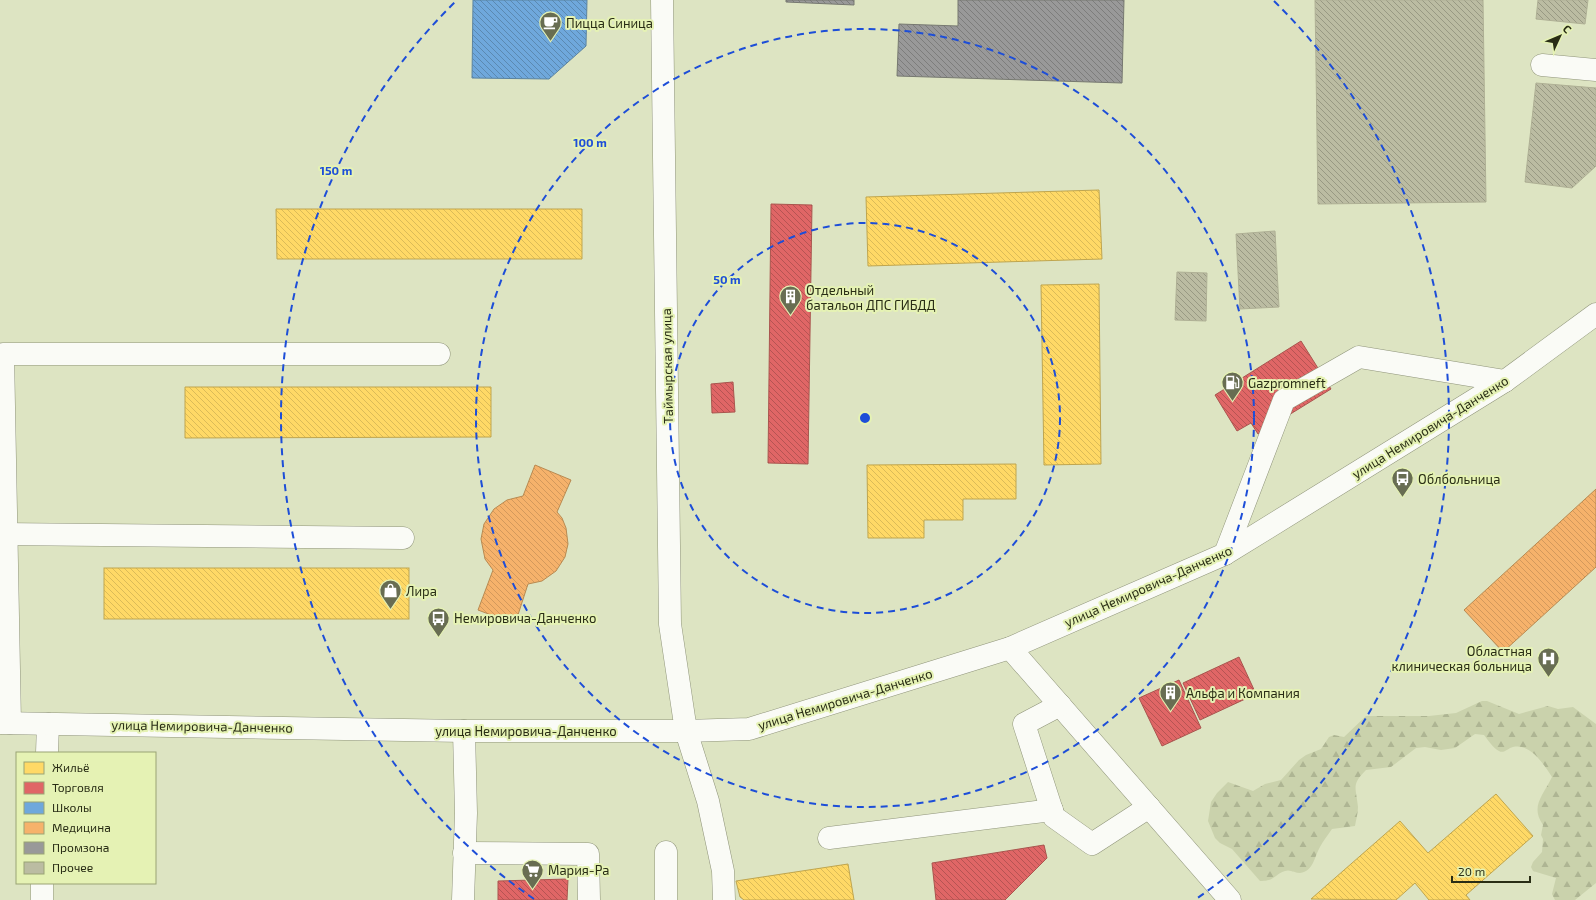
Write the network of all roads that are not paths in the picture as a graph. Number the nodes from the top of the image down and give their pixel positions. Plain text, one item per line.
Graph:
1 (662, 0) edge
2 (1542, 65) dead end
3 (1596, 70) edge
4 (1596, 314) edge
5 (439, 354) dead end
6 (1505, 381) junction
7 (3, 534) edge
8 (403, 538) dead end
9 (1225, 554) junction
10 (1010, 648) junction
11 (1060, 705) junction
12 (5, 723) edge
13 (48, 724) junction
14 (464, 731) junction
15 (686, 731) junction
16 (46, 752) edge
17 (1149, 807) junction
18 (1052, 810) junction
19 (829, 838) dead end
20 (666, 852) dead end
21 (464, 853) junction
22 (42, 884) edge
23 (42, 900) edge
24 (463, 900) edge
25 (589, 900) edge
26 (666, 900) edge
27 (724, 900) edge
28 (1230, 900) edge

1 - 15 main road, Таймырская улица
2 - 3 main road
4 - 6 main road, улица Немировича-Данченко
5 - 7 main road
6 - 9 main road, улица Немировича-Данченко
6 - 9 main road
7 - 8 main road
7 - 12 main road
9 - 10 main road, улица Немировича-Данченко
10 - 11 main road
10 - 15 main road, улица Немировича-Данченко
11 - 17 main road
11 - 18 main road
12 - 13 main road, улица Немировича-Данченко
13 - 14 main road, улица Немировича-Данченко
13 - 16 main road
14 - 15 main road, улица Немировича-Данченко
14 - 21 main road
15 - 27 main road, Таймырская улица
17 - 18 main road
17 - 28 main road
18 - 19 main road
20 - 26 main road
21 - 24 main road
21 - 25 main road
22 - 23 main road

